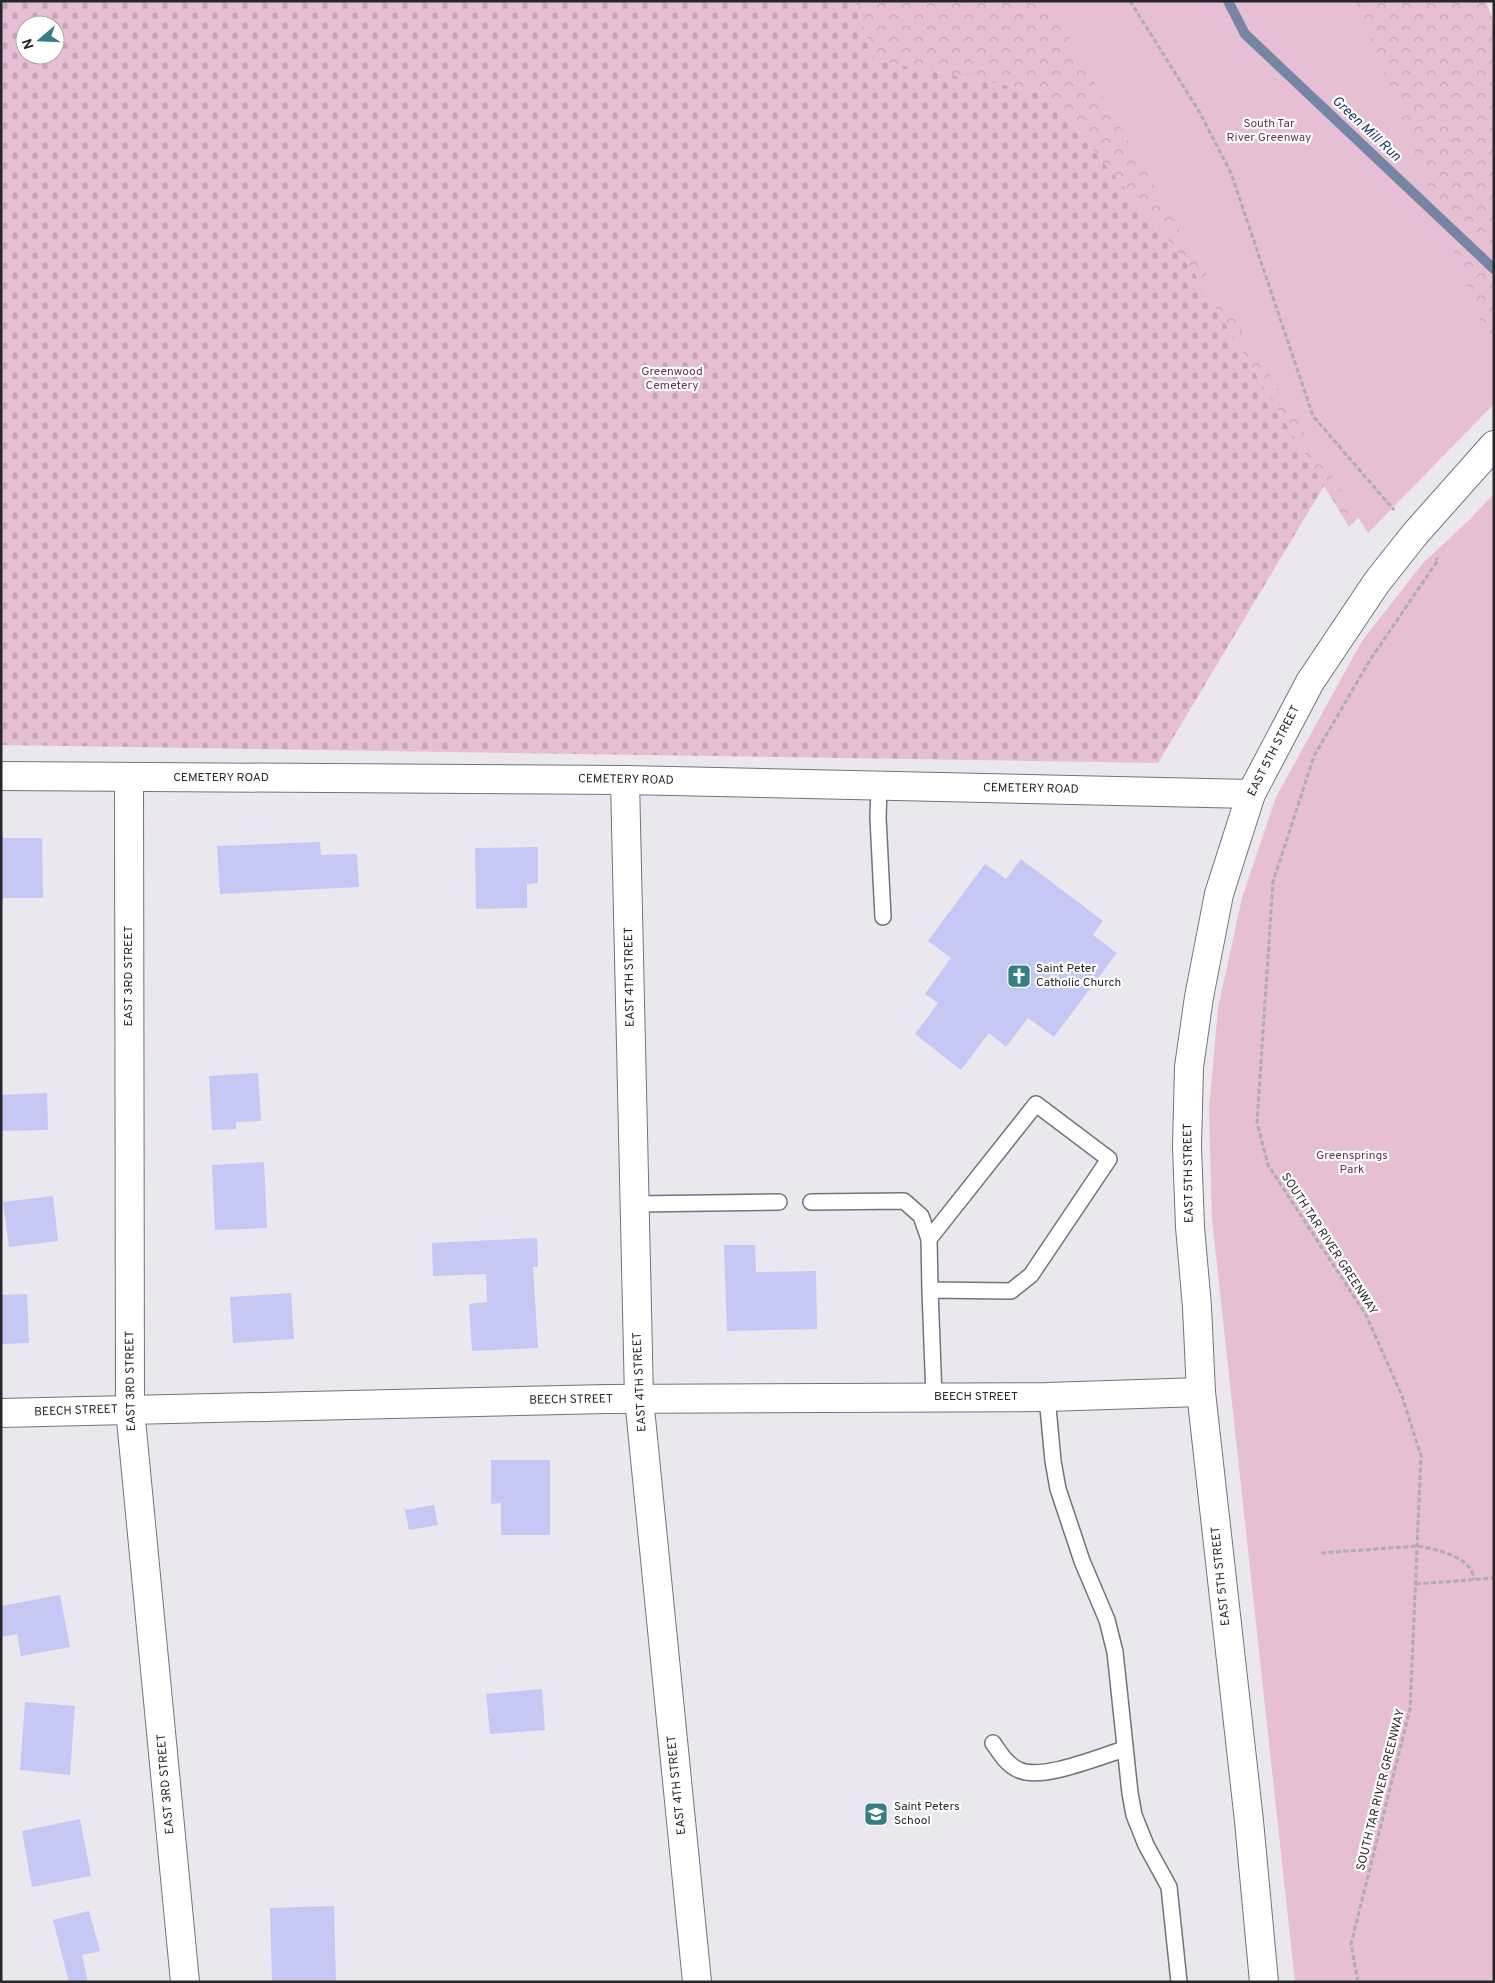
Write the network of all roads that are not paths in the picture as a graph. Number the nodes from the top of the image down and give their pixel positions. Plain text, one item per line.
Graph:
1 (1494, 446) edge
2 (1, 776) edge
3 (129, 778) junction
4 (625, 780) junction
5 (879, 786) junction
6 (1251, 794) junction
7 (883, 918) dead end
8 (779, 1202) dead end
9 (811, 1202) dead end
10 (635, 1204) junction
11 (929, 1239) junction
12 (930, 1290) junction
13 (1201, 1392) junction
14 (934, 1397) junction
15 (1047, 1397) junction
16 (638, 1398) junction
17 (130, 1409) junction
18 (1, 1413) edge
19 (993, 1743) dead end
20 (1125, 1749) junction
21 (184, 1982) edge
22 (697, 1982) edge
23 (1179, 1982) edge
24 (1264, 1982) edge

1 - 6 street, EAST 5TH STREET
2 - 3 street, CEMETERY ROAD
3 - 4 street, CEMETERY ROAD
3 - 17 street, EAST 3RD STREET
4 - 5 street, CEMETERY ROAD
4 - 10 street, EAST 4TH STREET
5 - 6 street, CEMETERY ROAD
5 - 7 lane
6 - 13 street, EAST 5TH STREET
8 - 10 lane
9 - 11 lane
10 - 16 street, EAST 4TH STREET
11 - 12 lane
11 - 12 lane
12 - 14 lane
13 - 15 street, BEECH STREET
13 - 24 street, EAST 5TH STREET
14 - 15 street, BEECH STREET
14 - 16 street, BEECH STREET
15 - 20 lane
16 - 17 street, BEECH STREET
16 - 22 street, EAST 4TH STREET
17 - 18 street, BEECH STREET
17 - 21 street, EAST 3RD STREET
19 - 20 lane
20 - 23 lane

